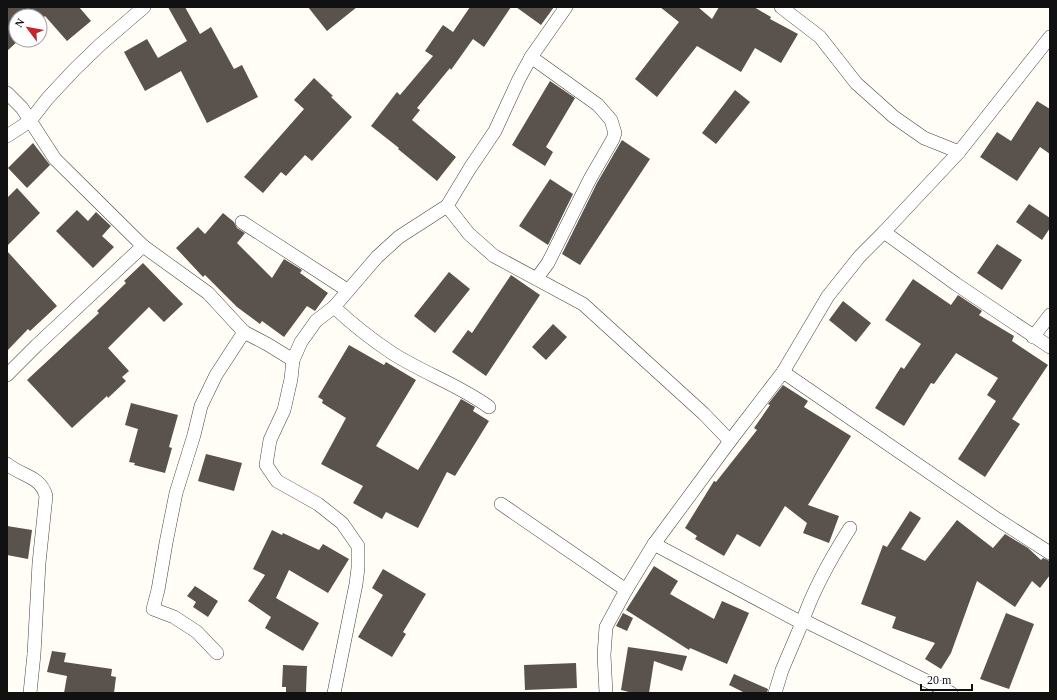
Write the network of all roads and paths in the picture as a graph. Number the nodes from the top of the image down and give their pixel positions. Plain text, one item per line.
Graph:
1 (144, 7) edge
2 (566, 7) edge
3 (781, 7) edge
4 (1050, 37) edge
5 (531, 57) junction
6 (7, 93) edge
7 (30, 121) junction
8 (7, 136) edge
9 (959, 152) junction
10 (447, 206) junction
11 (242, 222) dead end
12 (884, 232) junction
13 (143, 246) junction
14 (537, 278) junction
15 (347, 290) junction
16 (334, 307) junction
17 (1050, 315) edge
18 (244, 332) junction
19 (1033, 336) junction
20 (1050, 347) edge
21 (292, 360) junction
22 (783, 372) junction
23 (7, 375) edge
24 (489, 407) dead end
25 (730, 441) junction
26 (7, 464) edge
27 (501, 504) dead end
28 (850, 528) dead end
29 (654, 544) junction
30 (1050, 553) edge
31 (626, 590) junction
32 (802, 623) junction
33 (217, 653) dead end
34 (30, 693) edge
35 (334, 693) edge
36 (606, 693) edge
37 (775, 693) edge
38 (951, 693) edge

1 - 7 street
2 - 5 street
3 - 9 street
4 - 9 street
5 - 10 street
5 - 14 street
6 - 7 street
7 - 8 street
7 - 13 street
9 - 12 street
10 - 14 street
10 - 15 street
11 - 15 street
12 - 19 street
12 - 22 street
13 - 18 street
13 - 23 street
14 - 25 street
15 - 16 street
16 - 21 street
16 - 24 street
17 - 19 street
18 - 21 street
18 - 33 street
19 - 20 street
21 - 35 street
22 - 25 street
22 - 30 street
25 - 29 street
26 - 34 street
27 - 31 street
28 - 32 street
29 - 31 street
29 - 32 street
31 - 36 street
32 - 37 street
32 - 38 street

